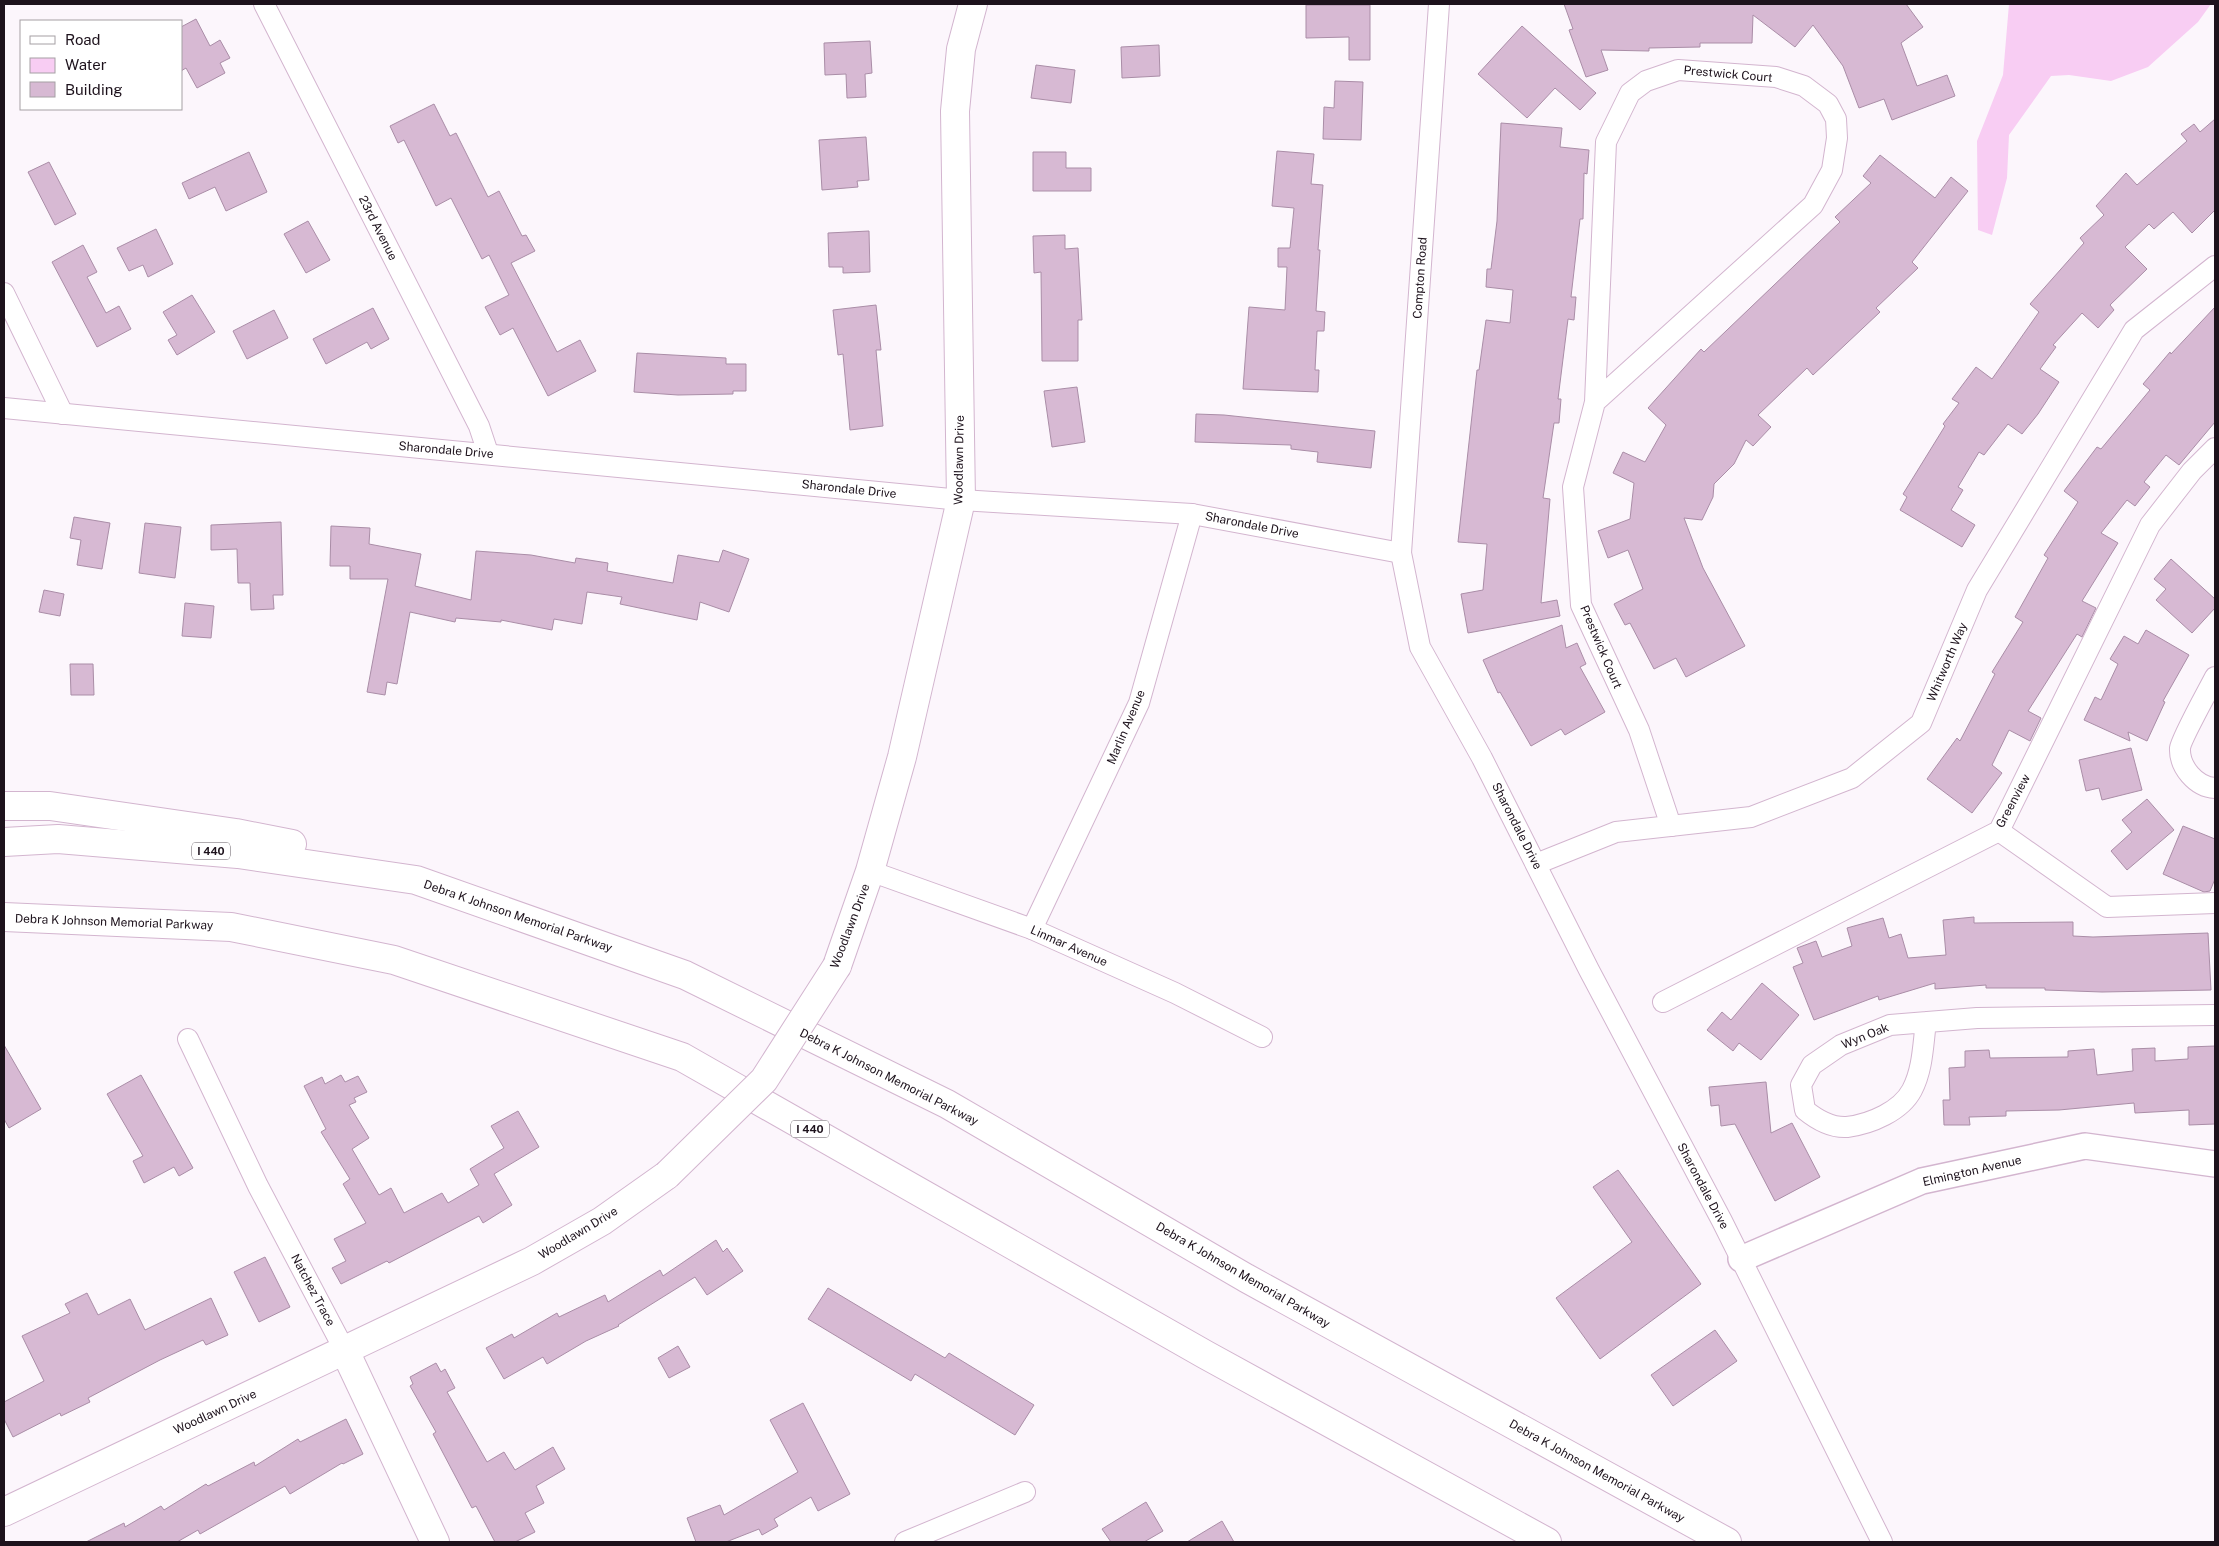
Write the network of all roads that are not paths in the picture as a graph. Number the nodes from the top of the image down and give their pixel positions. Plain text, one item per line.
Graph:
1 (264, 4) edge
2 (973, 4) edge
3 (1439, 4) edge
4 (2215, 266) edge
5 (4, 293) edge
6 (1595, 402) junction
7 (4, 408) edge
8 (63, 414) junction
9 (2215, 448) edge
10 (488, 453) junction
11 (961, 500) junction
12 (1192, 514) junction
13 (1400, 553) junction
14 (2215, 677) edge
15 (2215, 788) edge
16 (4, 806) edge
17 (1671, 826) junction
18 (1999, 831) junction
19 (4, 842) edge
20 (1536, 864) junction
21 (870, 871) junction
22 (416, 880) junction
23 (2215, 903) edge
24 (4, 917) edge
25 (1032, 929) junction
26 (1663, 1002) dead end
27 (2215, 1015) edge
28 (1926, 1022) junction
29 (1262, 1037) dead end
30 (188, 1039) dead end
31 (2215, 1164) edge
32 (1741, 1259) junction
33 (345, 1351) junction
34 (1025, 1492) dead end
35 (4, 1512) edge
36 (435, 1542) edge
37 (906, 1542) edge
38 (1547, 1542) edge
39 (1727, 1542) edge
40 (1882, 1542) edge

1 - 10 street, 23rd Avenue
2 - 11 main road, Woodlawn Drive
3 - 13 street, Compton Road
4 - 17 street, Whitworth Way
5 - 8 street
6 - 6 street, Prestwick Court
6 - 17 street, Prestwick Court
7 - 8 street, Sharondale Drive
8 - 10 street, Sharondale Drive
9 - 18 street, Greenview
10 - 11 street, Sharondale Drive
11 - 12 street, Sharondale Drive
11 - 21 main road, Woodlawn Drive
12 - 13 street, Sharondale Drive
12 - 25 street, Marlin Avenue
13 - 20 street, Sharondale Drive
14 - 15 street
16 - 22 main road
17 - 20 street, Whitworth Way
18 - 23 street
18 - 26 street, Greenview
19 - 22 main road, Debra K Johnson Memorial Parkway / I 440
20 - 32 street, Sharondale Drive
21 - 25 street, Linmar Avenue
21 - 33 main road, Woodlawn Drive, bridge
22 - 39 main road, Debra K Johnson Memorial Parkway / I 440
24 - 38 main road, Debra K Johnson Memorial Parkway / I 440
25 - 29 street, Linmar Avenue
27 - 28 street, Wyn Oak
28 - 28 street, Wyn Oak
30 - 33 street, Natchez Trace
31 - 32 street, Elmington Avenue
32 - 40 street, Sharondale Drive
33 - 35 main road, Woodlawn Drive
33 - 36 main road, Natchez Trace
34 - 37 street

